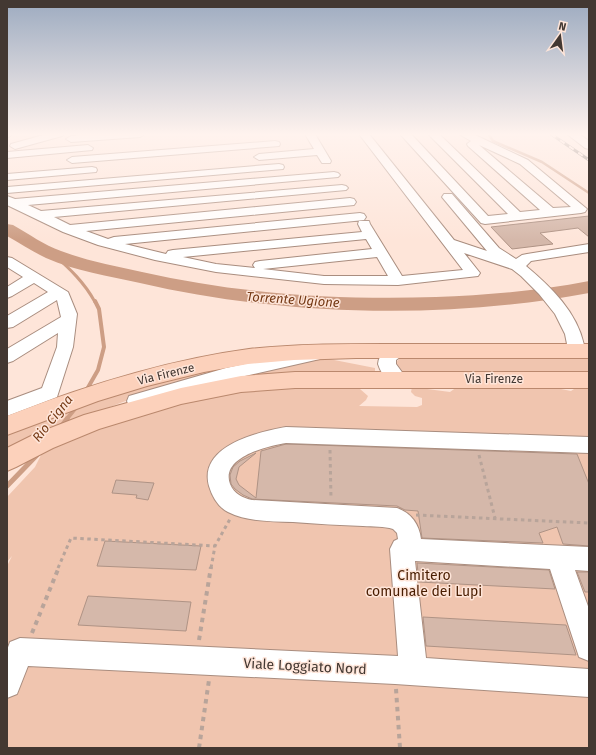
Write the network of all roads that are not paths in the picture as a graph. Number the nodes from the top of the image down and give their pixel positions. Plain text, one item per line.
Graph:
1 (254, 169) edge
2 (328, 169) edge
3 (391, 169) edge
4 (423, 169) edge
5 (455, 169) edge
6 (468, 169) edge
7 (501, 169) edge
8 (533, 169) edge
9 (102, 170) dead end
10 (439, 171) joint
11 (334, 175) junction
12 (7, 177) edge
13 (342, 188) junction
14 (7, 190) edge
15 (10, 202) edge
16 (350, 202) junction
17 (550, 212) junction
18 (40, 215) junction
19 (517, 216) junction
20 (360, 217) junction
21 (485, 220) junction
22 (68, 229) junction
23 (370, 235) junction
24 (103, 242) junction
25 (449, 243) junction
26 (589, 248) edge
27 (381, 252) junction
28 (155, 256) junction
29 (9, 264) edge
30 (516, 266) junction
31 (226, 269) junction
32 (34, 277) junction
33 (398, 280) junction
34 (59, 292) junction
35 (7, 293) edge
36 (69, 318) junction
37 (7, 324) edge
38 (570, 325) junction
39 (589, 338) edge
40 (398, 350) junction
41 (579, 351) edge
42 (330, 352) junction
43 (7, 357) edge
44 (398, 379) junction
45 (589, 380) edge
46 (7, 409) edge
47 (84, 425) junction
48 (7, 426) edge
49 (589, 445) edge
50 (7, 460) edge
51 (411, 550) junction
52 (559, 558) junction
53 (589, 559) edge
54 (589, 647) edge
55 (404, 671) junction
56 (589, 683) edge
57 (7, 684) edge

1 - 14 street
2 - 11 street
3 - 25 street
4 - 30 street
5 - 10 street
6 - 19 street
7 - 17 street
8 - 17 street
9 - 12 street
10 - 21 street
11 - 13 street
11 - 15 street
13 - 16 street
13 - 18 street
15 - 18 street
16 - 20 street
16 - 22 street
17 - 19 street
18 - 22 street
19 - 21 street
20 - 23 street
20 - 24 street
21 - 30 street
22 - 24 street
23 - 27 street
23 - 28 street
24 - 28 street
25 - 30 street
25 - 33 street
26 - 30 street
27 - 31 street
27 - 33 street
28 - 31 street
29 - 32 street
30 - 38 street
31 - 33 street
32 - 34 street
32 - 35 street
34 - 36 street
34 - 37 street
36 - 43 street
36 - 46 street
38 - 39 street
38 - 41 street
40 - 41 main road, Via Firenze
40 - 42 main road, Via Firenze
40 - 44 street
42 - 47 street, Via Firenze
42 - 48 main road, Via Firenze
44 - 45 main road, Via Firenze
44 - 47 main road, Via Firenze
47 - 50 main road, Via Firenze
49 - 51 street
51 - 52 street
51 - 55 street
52 - 53 street
52 - 54 street
55 - 56 street, Viale Loggiato Nord
55 - 57 street, Viale Loggiato Nord

